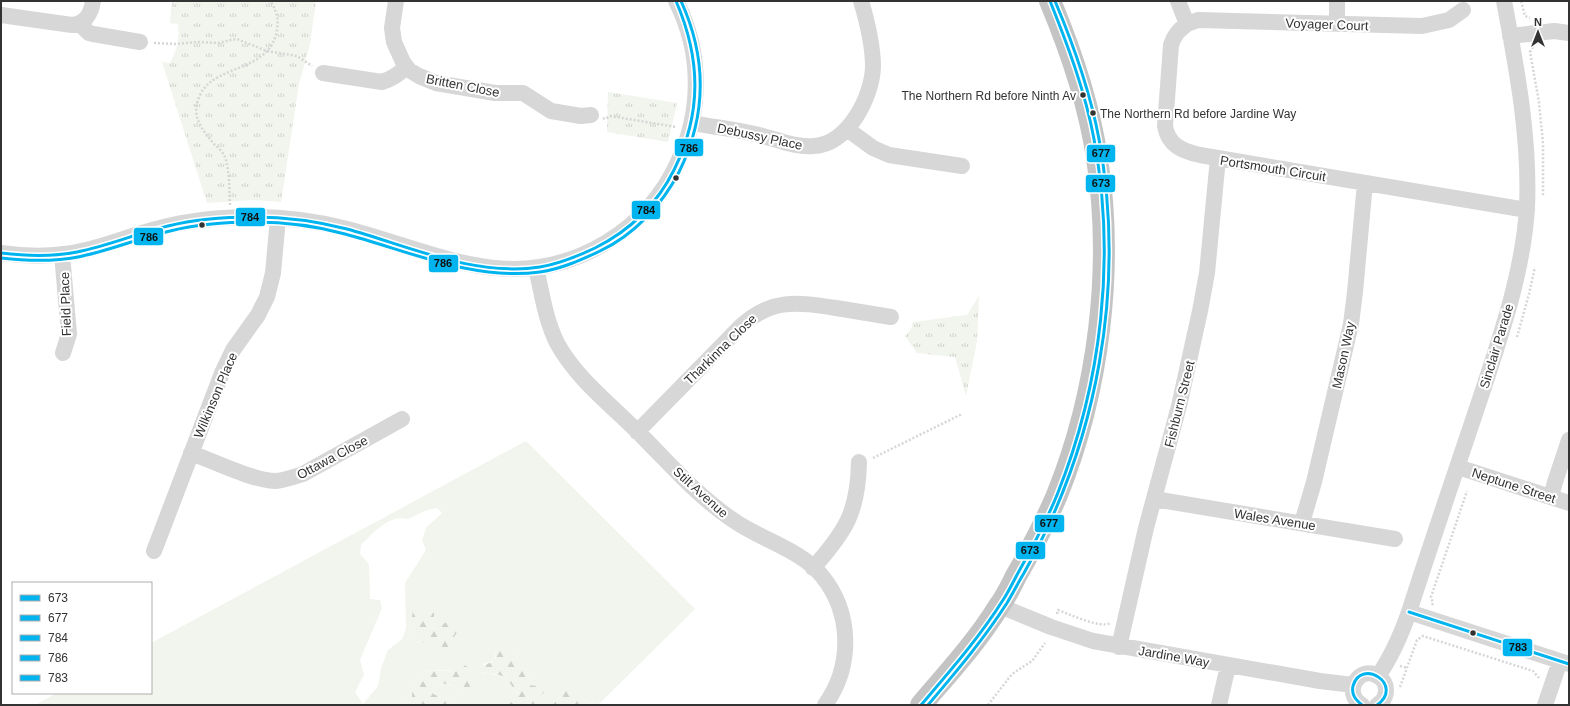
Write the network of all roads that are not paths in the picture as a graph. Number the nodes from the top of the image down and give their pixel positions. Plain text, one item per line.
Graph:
1 (93, 1) edge
2 (396, 1) edge
3 (676, 1) edge
4 (861, 1) edge
5 (1050, 1) edge
6 (1178, 1) edge
7 (1337, 1) edge
8 (1504, 1) edge
9 (1463, 10) dead end
10 (1, 15) edge
11 (80, 24) junction
12 (1187, 24) junction
13 (1337, 24) junction
14 (1569, 33) edge
15 (1510, 36) junction
16 (140, 42) road end
17 (406, 67) junction
18 (323, 73) road end
19 (591, 115) road end
20 (692, 123) junction
21 (847, 129) junction
22 (1218, 158) junction
23 (962, 166) dead end
24 (1365, 183) junction
25 (1526, 210) junction
26 (278, 218) junction
27 (1, 253) edge
28 (62, 254) junction
29 (536, 268) junction
30 (891, 316) dead end
31 (63, 353) dead end
32 (402, 419) dead end
33 (637, 432) junction
34 (1569, 440) edge
35 (191, 453) junction
36 (858, 462) road end
37 (1458, 467) junction
38 (1551, 497) junction
39 (1154, 499) junction
40 (1569, 503) edge
41 (1302, 523) junction
42 (1395, 539) dead end
43 (154, 551) dead end
44 (814, 568) junction
45 (1000, 606) junction
46 (1409, 612) junction
47 (1119, 647) junction
48 (1564, 662) edge
49 (1228, 666) junction
50 (1378, 676) junction
51 (1354, 685) junction
52 (825, 705) edge
53 (921, 705) edge
54 (1218, 705) edge
55 (1362, 705) edge
56 (1377, 705) edge
57 (1545, 705) edge

1 - 11 street
2 - 17 street, Britten Close
3 - 20 street
4 - 21 street, Debussy Place
5 - 45 highway
6 - 12 street
7 - 13 street
8 - 15 street, Sinclair Parade
9 - 13 street, Voyager Court
10 - 11 street
11 - 16 street
12 - 13 street, Voyager Court
12 - 22 street, Portsmouth Circuit
14 - 15 street
15 - 25 street, Sinclair Parade
17 - 18 street
17 - 19 street, Britten Close
20 - 21 street, Debussy Place
20 - 29 street
21 - 23 street
22 - 24 street, Portsmouth Circuit
22 - 39 street, Fishburn Street
24 - 25 street, Portsmouth Circuit
24 - 41 street, Mason Way
25 - 37 street, Sinclair Parade
26 - 28 street
26 - 29 street
26 - 35 street, Wilkinson Place
27 - 28 street
28 - 31 street, Field Place
29 - 33 street, Stilt Avenue
30 - 33 street, Tharkinna Close
32 - 35 street, Ottawa Close
33 - 44 street, Stilt Avenue
34 - 38 street
35 - 43 street, Wilkinson Place
36 - 44 street
37 - 38 street, Neptune Street
37 - 46 street, Sinclair Parade
38 - 40 street, Neptune Street
39 - 41 street, Wales Avenue
39 - 47 street, Fishburn Street
41 - 42 street, Wales Avenue
44 - 52 street, Stilt Avenue
45 - 47 street, Jardine Way
45 - 53 highway
46 - 48 street
46 - 50 street, Sinclair Parade
47 - 49 street, Jardine Way
48 - 57 street
49 - 51 street, Jardine Way
49 - 54 street
50 - 51 street
50 - 56 street
51 - 55 street

